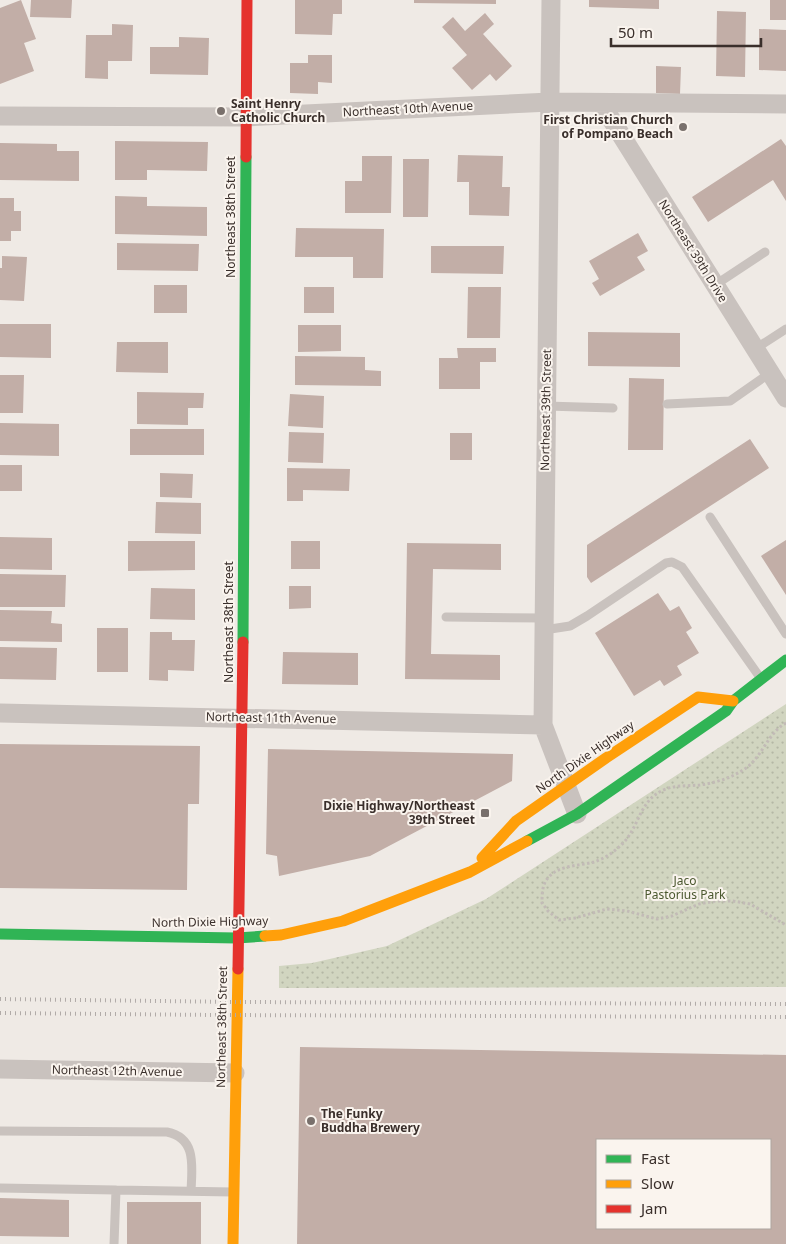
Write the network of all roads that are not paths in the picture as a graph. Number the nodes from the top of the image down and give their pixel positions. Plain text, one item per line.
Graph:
1 (247, 0) edge
2 (551, 0) edge
3 (550, 102) junction
4 (601, 102) junction
5 (786, 104) edge
6 (0, 116) edge
7 (245, 117) junction
8 (766, 252) dead end
9 (715, 285) junction
10 (786, 329) edge
11 (755, 349) junction
12 (770, 373) junction
13 (786, 398) edge
14 (667, 404) dead end
15 (546, 406) junction
16 (613, 408) dead end
17 (710, 517) dead end
18 (446, 617) dead end
19 (544, 624) junction
20 (786, 634) edge
21 (786, 660) edge
22 (761, 679) junction
23 (732, 701) junction
24 (0, 713) edge
25 (243, 717) junction
26 (543, 725) junction
27 (566, 786) junction
28 (577, 814) junction
29 (470, 872) junction
30 (0, 934) edge
31 (237, 938) junction
32 (0, 1069) edge
33 (235, 1073) junction
34 (0, 1131) edge
35 (0, 1188) edge
36 (116, 1190) junction
37 (191, 1191) junction
38 (233, 1192) junction
39 (114, 1244) edge
40 (233, 1244) edge

1 - 7 street, Northeast 38th Street
2 - 3 street, Northeast 39th Street
3 - 4 street, Northeast 10th Avenue
3 - 7 street, Northeast 10th Avenue
3 - 15 street, Northeast 39th Street
4 - 5 street, Northeast 10th Avenue
4 - 9 street, Northeast 39th Drive
6 - 7 street, Northeast 10th Avenue
7 - 25 street, Northeast 38th Street
8 - 9 lane
9 - 11 street, Northeast 39th Drive
10 - 11 lane
11 - 12 street, Northeast 39th Drive
12 - 13 street, Northeast 39th Drive
12 - 14 lane
15 - 16 lane
15 - 19 street, Northeast 39th Street
17 - 20 lane
18 - 19 lane
19 - 22 lane
19 - 26 street, Northeast 39th Street
21 - 22 street, North Dixie Highway
22 - 23 street, North Dixie Highway
23 - 27 street, North Dixie Highway
23 - 28 street, North Dixie Highway
24 - 25 street, Northeast 11th Avenue
25 - 26 street, Northeast 11th Avenue
25 - 31 street, Northeast 38th Street
26 - 27 street, Northeast 39th Street
27 - 28 street, Northeast 39th Street
27 - 29 street, North Dixie Highway
28 - 29 street, North Dixie Highway
29 - 31 street, North Dixie Highway
30 - 31 street, North Dixie Highway
31 - 33 street, Northeast 38th Street
32 - 33 street, Northeast 12th Avenue
33 - 38 street, Northeast 38th Street
34 - 37 lane
35 - 36 lane
36 - 37 lane
36 - 39 lane
37 - 38 lane
38 - 40 street, Northeast 38th Street

